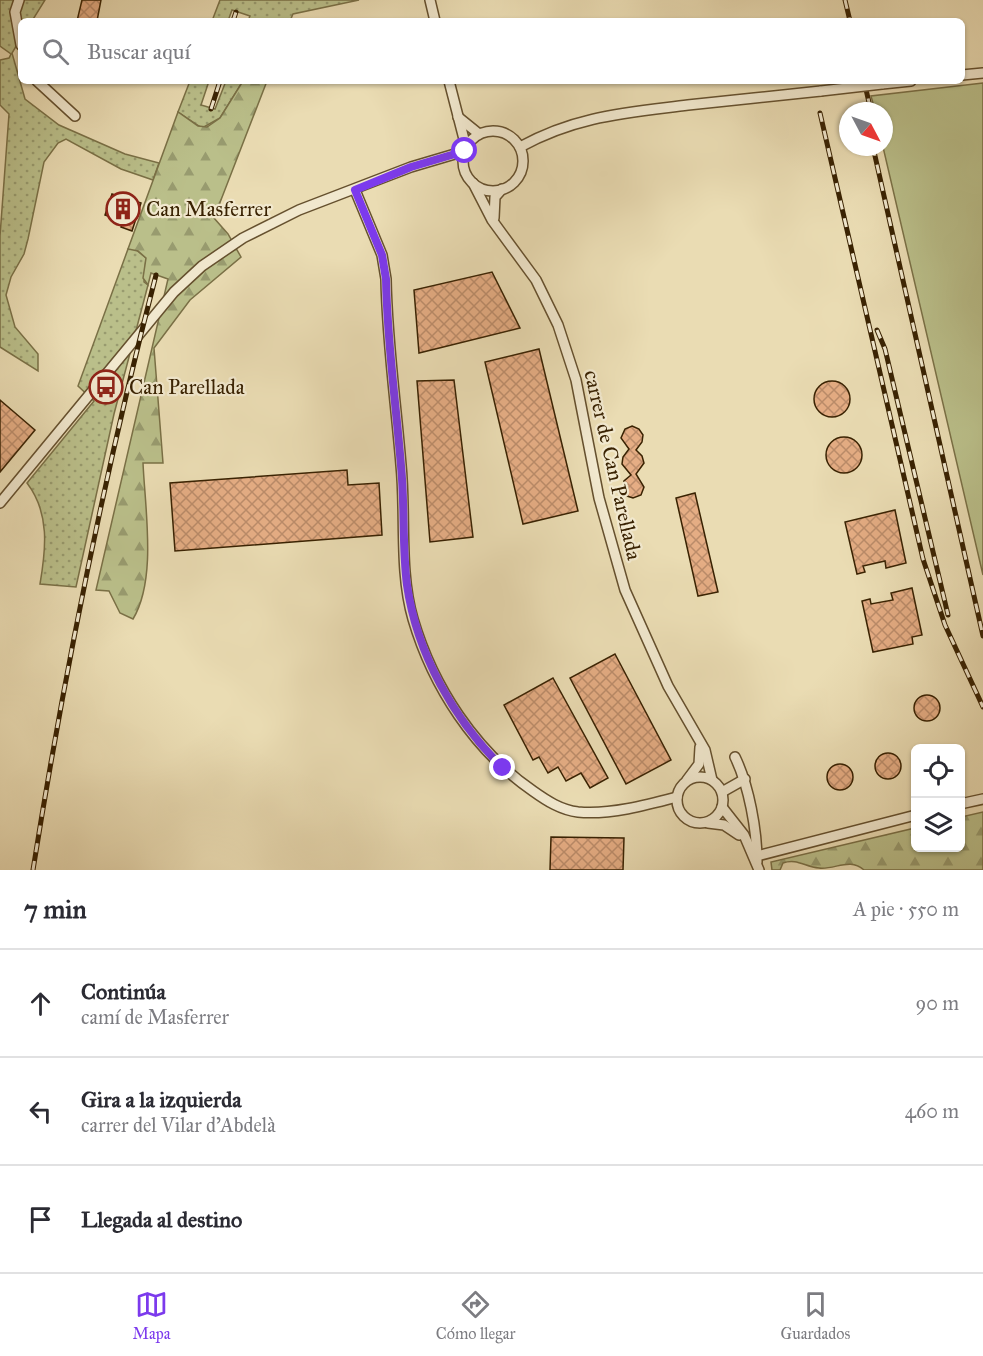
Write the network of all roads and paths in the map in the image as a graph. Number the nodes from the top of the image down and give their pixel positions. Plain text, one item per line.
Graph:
1 (19, 0) edge
2 (430, 0) edge
3 (434, 18) edge
4 (18, 28) edge
5 (983, 73) edge
6 (965, 75) edge
7 (40, 84) edge
8 (450, 84) edge
9 (882, 84) edge
10 (456, 115) junction
11 (75, 116) dead end
12 (479, 134) junction
13 (520, 147) junction
14 (465, 149) junction
15 (430, 162) junction
16 (463, 166) junction
17 (473, 183) junction
18 (502, 189) junction
19 (355, 190) junction
20 (502, 236) junction
21 (0, 503) edge
22 (699, 739) junction
23 (735, 757) dead end
24 (746, 779) junction
25 (712, 780) junction
26 (684, 784) junction
27 (722, 792) junction
28 (677, 797) junction
29 (983, 799) edge
30 (965, 803) edge
31 (648, 804) junction
32 (722, 807) junction
33 (680, 812) junction
34 (911, 816) edge
35 (706, 823) junction
36 (750, 848) junction
37 (758, 863) edge

1 - 4 street
2 - 3 street
5 - 6 street
7 - 11 street
8 - 10 street
9 - 13 street, bridge
10 - 12 street
10 - 14 street
12 - 13 street
12 - 14 street
13 - 18 street
14 - 15 street
14 - 16 street
15 - 16 street
15 - 19 street
16 - 17 street
17 - 18 street
17 - 20 street, carrer de Can Parellada
18 - 20 street, carrer de Can Parellada
19 - 21 street
19 - 31 street
20 - 22 street, carrer de Can Parellada
22 - 25 street, carrer de Can Parellada
22 - 26 street
23 - 24 street
24 - 27 street
24 - 37 street
25 - 26 street
25 - 27 street
26 - 28 street
27 - 32 street
28 - 31 street
28 - 33 street
29 - 30 street
31 - 33 street
32 - 35 street
32 - 36 street
33 - 35 street
34 - 37 street
35 - 36 street
36 - 37 street

